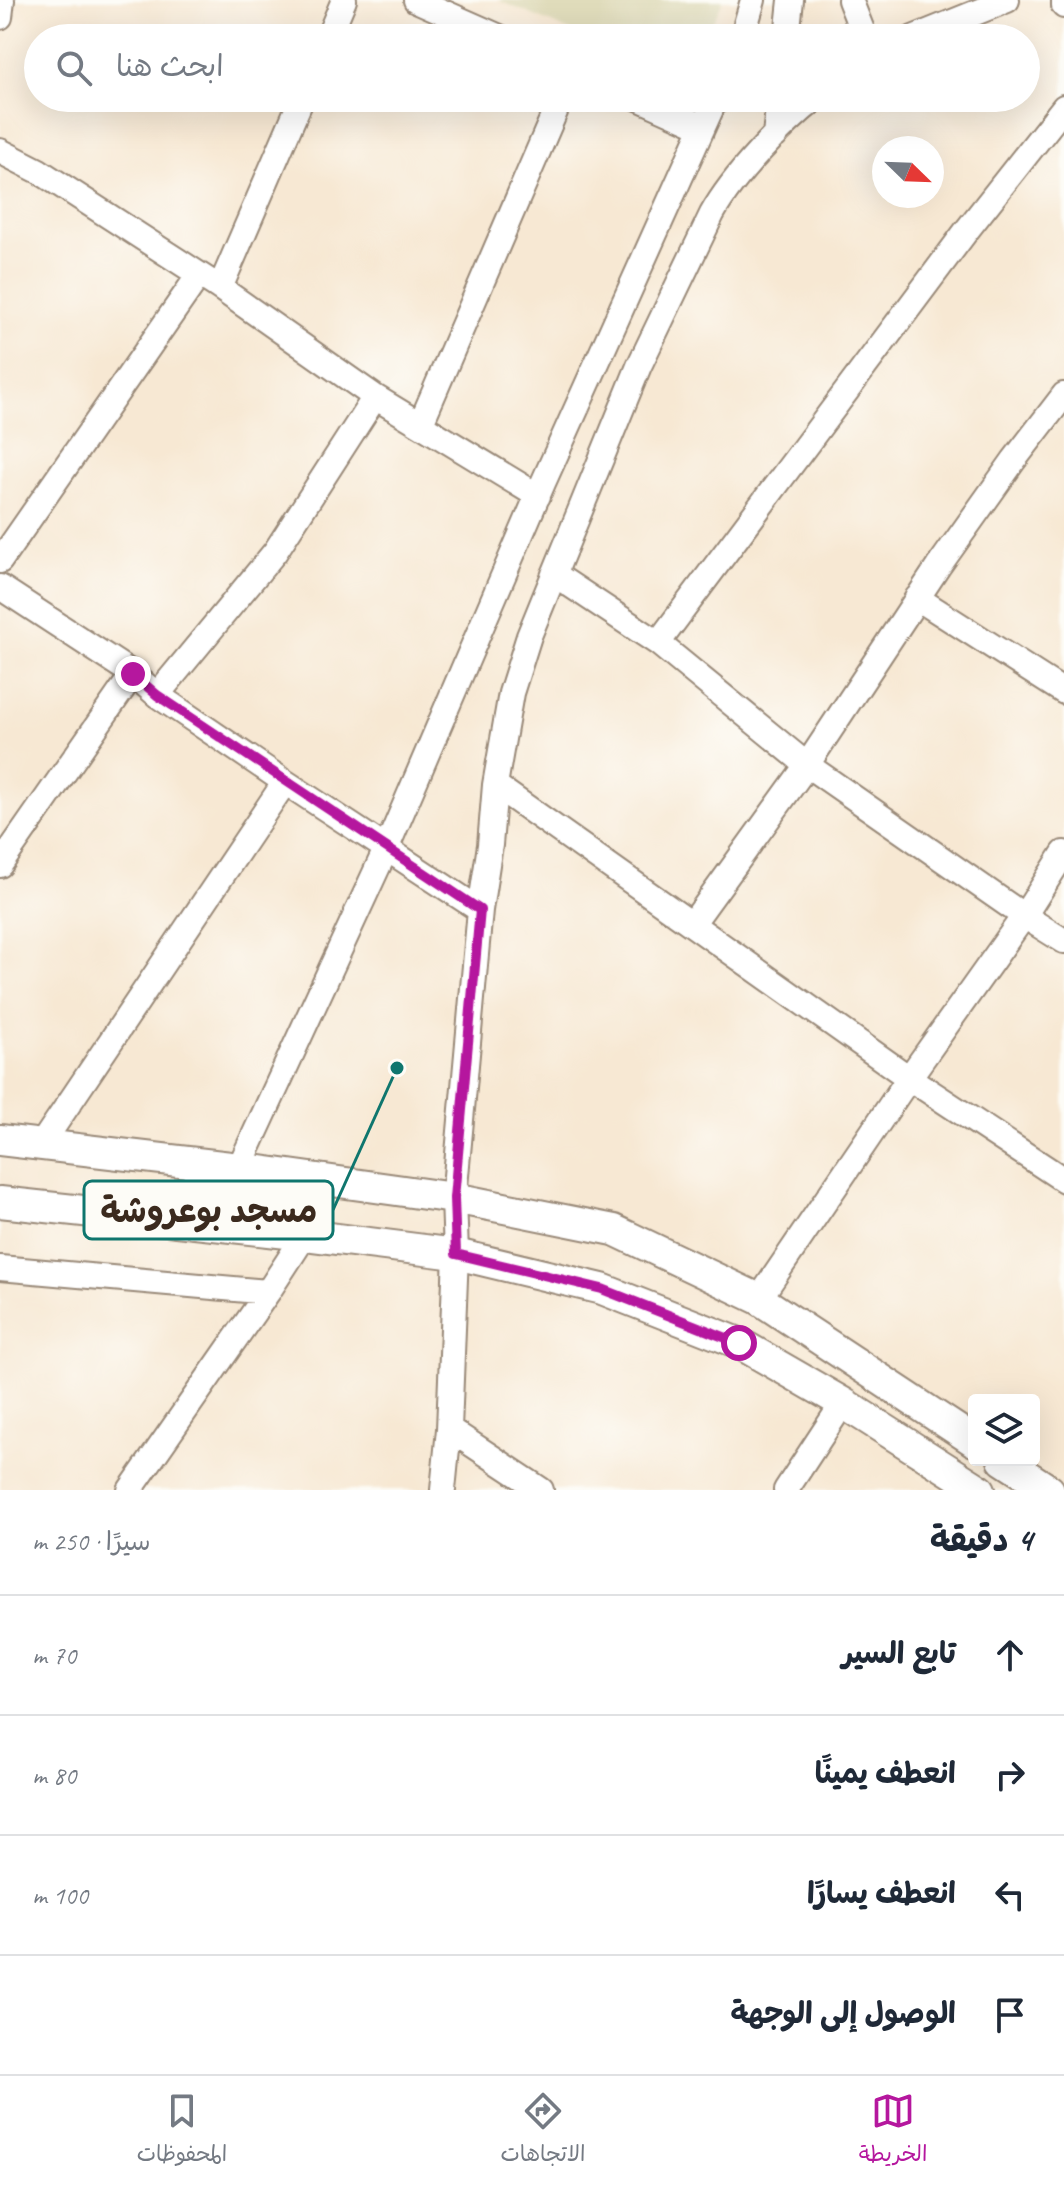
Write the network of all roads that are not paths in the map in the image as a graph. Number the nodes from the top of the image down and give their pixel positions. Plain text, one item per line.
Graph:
1 (2, 0) edge
2 (344, 0) edge
3 (416, 0) edge
4 (753, 0) edge
5 (791, 0) edge
6 (850, 0) edge
7 (1007, 0) edge
8 (0, 17) edge
9 (334, 24) edge
10 (470, 24) edge
11 (746, 24) edge
12 (788, 24) edge
13 (859, 24) edge
14 (948, 24) edge
15 (1064, 107) edge
16 (295, 112) edge
17 (555, 112) edge
18 (669, 112) edge
19 (710, 112) edge
20 (778, 112) edge
21 (801, 112) edge
22 (703, 127) junction
23 (775, 136) junction
24 (0, 151) edge
25 (210, 281) junction
26 (621, 307) junction
27 (659, 323) junction
28 (1064, 395) edge
29 (375, 397) junction
30 (421, 423) junction
31 (538, 496) junction
32 (0, 561) edge
33 (554, 574) junction
34 (0, 587) edge
35 (917, 598) junction
36 (658, 643) junction
37 (133, 674) junction
38 (1064, 692) edge
39 (157, 695) junction
40 (807, 765) junction
41 (285, 782) junction
42 (495, 785) junction
43 (387, 847) junction
44 (1064, 853) edge
45 (0, 865) edge
46 (480, 910) junction
47 (1024, 916) junction
48 (692, 924) junction
49 (1064, 941) edge
50 (909, 1078) junction
51 (0, 1140) edge
52 (41, 1145) junction
53 (239, 1168) junction
54 (1064, 1180) edge
55 (454, 1198) junction
56 (0, 1202) edge
57 (305, 1235) junction
58 (456, 1254) junction
59 (3, 1273) edge
60 (268, 1292) junction
61 (759, 1299) junction
62 (843, 1403) junction
63 (449, 1429) junction
64 (968, 1437) edge
65 (1012, 1466) edge
66 (130, 1490) edge
67 (443, 1490) edge
68 (541, 1490) edge
69 (786, 1490) edge
70 (980, 1490) edge
71 (1049, 1490) edge

1 - 8 street
2 - 9 street
3 - 10 street
4 - 11 street
5 - 12 street
6 - 13 street
7 - 14 street
15 - 36 street
16 - 25 street
17 - 30 street
18 - 22 street
19 - 22 street
20 - 23 street
21 - 23 street
22 - 26 street
23 - 27 street
24 - 25 street
25 - 29 street
25 - 32 street
26 - 27 street
26 - 31 street
27 - 33 street
28 - 35 street
29 - 30 street
29 - 39 street
30 - 31 street
31 - 43 street
33 - 36 street
33 - 42 street
34 - 37 street
35 - 38 street
35 - 40 street
36 - 40 street
37 - 39 street
37 - 45 street
39 - 41 street
40 - 47 street
40 - 48 street
41 - 43 street
41 - 52 street
42 - 46 street
42 - 48 street
43 - 46 street
43 - 53 street
44 - 47 street
46 - 55 street
47 - 49 street
47 - 50 street
48 - 50 street
50 - 54 street
50 - 61 street
51 - 52 street
52 - 53 street
53 - 55 street
55 - 58 street
55 - 61 street
56 - 57 street
57 - 58 street
57 - 60 street
58 - 62 street
58 - 63 street
59 - 60 street
60 - 66 street
61 - 64 street
62 - 69 street
62 - 70 street
63 - 67 street
63 - 68 street
65 - 71 street

